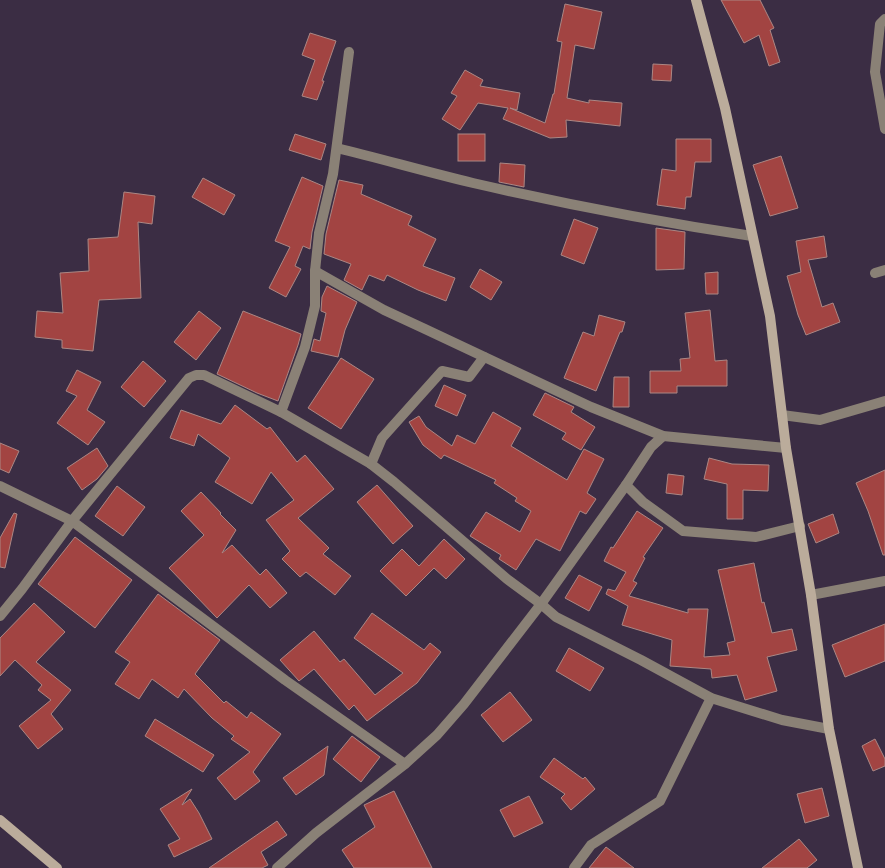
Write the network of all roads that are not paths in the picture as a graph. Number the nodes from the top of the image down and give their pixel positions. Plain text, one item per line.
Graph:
1 (696, 0) edge
2 (885, 19) edge
3 (349, 52) dead end
4 (885, 129) edge
5 (337, 148) junction
6 (752, 236) junction
7 (315, 271) junction
8 (484, 357) junction
9 (885, 401) edge
10 (282, 412) junction
11 (782, 415) junction
12 (663, 436) junction
13 (786, 448) junction
14 (372, 464) junction
15 (626, 485) junction
16 (0, 486) edge
17 (72, 521) junction
18 (800, 526) junction
19 (885, 581) edge
20 (811, 595) junction
21 (541, 604) junction
22 (0, 616) edge
23 (711, 698) junction
24 (829, 729) junction
25 (405, 764) junction
26 (0, 820) edge
27 (57, 868) edge
28 (276, 868) edge
29 (574, 868) edge
30 (858, 868) edge

1 - 6 main road
2 - 4 street
3 - 5 street
5 - 6 street
5 - 7 street
6 - 11 main road
7 - 8 street
7 - 10 street
8 - 12 street
8 - 14 street
9 - 11 street
10 - 14 street
10 - 17 street
11 - 13 main road
12 - 13 street
12 - 15 street
13 - 18 main road
14 - 21 street
15 - 18 street
15 - 21 street
16 - 17 street
17 - 22 street
17 - 25 street
18 - 20 main road
19 - 20 street
20 - 24 main road
21 - 23 street
21 - 25 street
23 - 24 street
23 - 29 street
24 - 30 main road
25 - 28 street
26 - 27 main road

